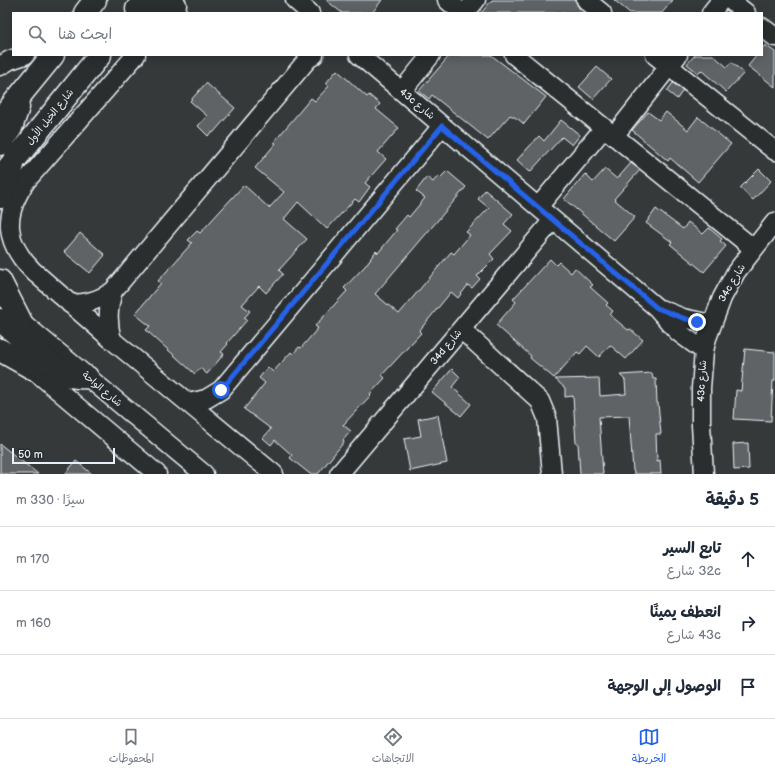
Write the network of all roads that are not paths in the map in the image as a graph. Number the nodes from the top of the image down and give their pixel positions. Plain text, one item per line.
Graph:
1 (95, 0) edge
2 (295, 0) edge
3 (446, 0) edge
4 (476, 0) edge
5 (586, 0) edge
6 (721, 0) edge
7 (730, 0) edge
8 (174, 6) edge
9 (138, 7) edge
10 (86, 12) edge
11 (309, 12) edge
12 (461, 12) edge
13 (466, 12) edge
14 (601, 12) edge
15 (712, 12) edge
16 (745, 12) edge
17 (763, 27) edge
18 (775, 37) edge
19 (22, 56) edge
20 (52, 56) edge
21 (99, 56) edge
22 (135, 56) edge
23 (311, 56) edge
24 (360, 56) edge
25 (430, 56) edge
26 (515, 56) edge
27 (658, 56) edge
28 (673, 61) edge
29 (0, 66) edge
30 (402, 91) junction
31 (6, 112) edge
32 (442, 126) junction
33 (609, 132) junction
34 (0, 144) edge
35 (775, 151) edge
36 (15, 160) junction
37 (0, 178) edge
38 (0, 197) edge
39 (538, 207) junction
40 (553, 220) junction
41 (775, 222) edge
42 (754, 249) junction
43 (0, 281) edge
44 (113, 292) junction
45 (0, 304) edge
46 (70, 304) junction
47 (657, 308) junction
48 (10, 321) edge
49 (711, 324) junction
50 (462, 330) junction
51 (112, 340) junction
52 (0, 341) edge
53 (0, 350) edge
54 (704, 351) junction
55 (32, 368) junction
56 (87, 377) joint
57 (221, 390) junction
58 (188, 403) junction
59 (216, 426) junction
60 (157, 474) edge
61 (204, 474) edge
62 (274, 474) edge
63 (339, 474) edge
64 (552, 474) edge
65 (704, 474) edge

1 - 10 main road
2 - 11 street
3 - 12 street
4 - 13 street
5 - 14 street
6 - 15 street
7 - 16 street
8 - 9 main road
17 - 18 street
19 - 29 street
20 - 31 main road
21 - 36 main road, شارع الخيل الأول
22 - 46 street
23 - 44 street
24 - 30 street, 43c شارع
25 - 30 street
26 - 33 street
27 - 28 street
28 - 33 street
28 - 35 street
30 - 32 street, 43c شارع
31 - 34 main road
32 - 39 street, 43c شارع
32 - 57 street
33 - 39 street
33 - 42 street
36 - 37 main road, شارع الخيل الأول
36 - 38 main road
39 - 40 street, 43c شارع
40 - 47 street, 43c شارع
40 - 50 street, 34d شارع
41 - 42 street, 34c شارع
42 - 49 street, 34c شارع
43 - 48 main road
44 - 46 street
44 - 51 street
45 - 48 street
46 - 51 street
47 - 49 street, 43c شارع
47 - 54 street, 43c شارع
48 - 56 main road
49 - 54 street, 34c شارع
50 - 63 street, 34d شارع
50 - 64 street
51 - 58 street
52 - 55 street
53 - 55 main road
54 - 65 street, 43c شارع
55 - 60 street
56 - 61 street, شارع الواحة
57 - 58 street
57 - 59 street
58 - 59 street
59 - 62 street

